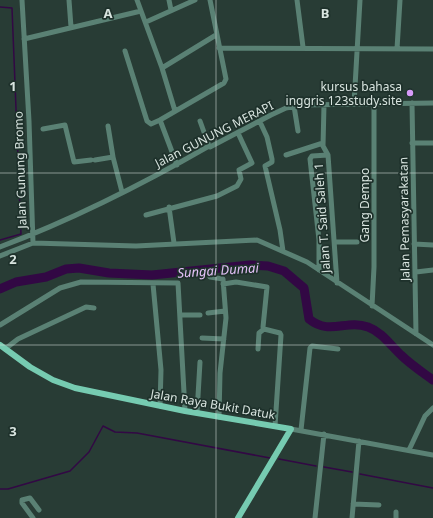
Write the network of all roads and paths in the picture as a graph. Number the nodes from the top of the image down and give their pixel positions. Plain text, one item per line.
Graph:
1 (22, 0) edge
2 (69, 0) edge
3 (137, 0) edge
4 (169, 0) edge
5 (194, 0) edge
6 (210, 0) edge
7 (297, 0) edge
8 (360, 0) edge
9 (400, 0) edge
10 (171, 10) junction
11 (141, 11) junction
12 (146, 22) junction
13 (71, 27) junction
14 (216, 35) junction
15 (24, 39) junction
16 (303, 47) junction
17 (219, 48) junction
18 (357, 48) junction
19 (397, 49) junction
20 (433, 49) edge
21 (126, 51) dead end
22 (162, 68) junction
23 (412, 103) junction
24 (433, 103) edge
25 (354, 104) junction
26 (374, 104) junction
27 (324, 105) junction
28 (294, 106) junction
29 (175, 111) junction
30 (160, 120) junction
31 (200, 121) dead end
32 (260, 122) junction
33 (108, 126) dead end
34 (43, 129) dead end
35 (298, 131) dead end
36 (238, 133) junction
37 (323, 142) junction
38 (412, 143) junction
39 (433, 143) edge
40 (209, 146) junction
41 (286, 155) dead end
42 (328, 155) junction
43 (113, 157) junction
44 (177, 165) junction
45 (122, 192) junction
46 (169, 207) junction
47 (146, 215) dead end
48 (39, 232) junction
49 (32, 235) junction
50 (335, 242) junction
51 (357, 242) dead end
52 (174, 243) junction
53 (33, 244) junction
54 (414, 244) junction
55 (433, 245) edge
56 (0, 247) edge
57 (283, 250) junction
58 (0, 256) edge
59 (319, 270) junction
60 (433, 270) edge
61 (416, 272) junction
62 (210, 277) dead end
63 (337, 283) junction
64 (153, 284) junction
65 (223, 284) junction
66 (372, 306) junction
67 (94, 308) dead end
68 (225, 311) junction
69 (208, 313) dead end
70 (180, 315) junction
71 (200, 315) dead end
72 (0, 325) edge
73 (264, 329) junction
74 (416, 334) junction
75 (202, 338) dead end
76 (224, 339) junction
77 (433, 345) edge
78 (2, 347) edge
79 (258, 349) dead end
80 (338, 349) dead end
81 (200, 362) dead end
82 (160, 406) junction
83 (433, 408) edge
84 (186, 411) junction
85 (198, 413) junction
86 (218, 417) junction
87 (275, 426) junction
88 (291, 428) junction
89 (300, 430) junction
90 (324, 434) junction
91 (359, 441) junction
92 (409, 450) junction
93 (433, 454) edge
94 (353, 504) junction
95 (379, 505) dead end
96 (39, 510) dead end
97 (396, 512) dead end
98 (33, 518) edge
99 (238, 518) edge
100 (315, 518) edge
101 (352, 518) edge
102 (396, 518) edge

1 - 15 street, Jalan Gunung Bromo
2 - 13 street
3 - 11 street
4 - 10 street
5 - 10 street
6 - 14 street
7 - 16 street
8 - 18 street
9 - 19 street
10 - 12 street
11 - 12 street
11 - 13 street
12 - 22 street
13 - 15 street
14 - 17 street
14 - 22 street
15 - 49 street, Jalan Gunung Bromo
16 - 17 street
16 - 18 street
17 - 29 street
18 - 19 street
18 - 25 street
19 - 20 street
21 - 30 street
22 - 29 street
23 - 24 street, Jalan GUNUNG MERAPI
23 - 26 street, Jalan GUNUNG MERAPI
23 - 38 street, Jalan Pemasyarakatan
25 - 26 street, Jalan GUNUNG MERAPI
25 - 27 street, Jalan GUNUNG MERAPI
26 - 66 street, Gang Dempo
27 - 28 street, Jalan GUNUNG MERAPI
27 - 37 street, Jalan T. Said Saleh 1
28 - 32 street, Jalan GUNUNG MERAPI
28 - 35 street
29 - 30 street
30 - 44 street
31 - 40 street
32 - 36 street, Jalan GUNUNG MERAPI
32 - 57 street
33 - 43 street
34 - 43 street
36 - 40 street, Jalan GUNUNG MERAPI
36 - 46 street
37 - 41 street
37 - 42 street, Jalan T. Said Saleh 1
38 - 39 street
38 - 54 street, Jalan Pemasyarakatan
40 - 44 street, Jalan GUNUNG MERAPI
42 - 50 street, Jalan T. Said Saleh 1
42 - 59 street
43 - 45 street
44 - 45 street, Jalan GUNUNG MERAPI
45 - 48 street, Jalan GUNUNG MERAPI
46 - 47 street
46 - 52 street
48 - 49 street, Jalan GUNUNG MERAPI
48 - 53 street
49 - 53 street, Jalan Gunung Bromo
49 - 56 street, Jalan GUNUNG MERAPI
50 - 51 street
50 - 63 street, Jalan T. Said Saleh 1
52 - 53 street
52 - 57 street
53 - 58 street
54 - 55 street
54 - 61 street, Jalan Pemasyarakatan
57 - 59 street
59 - 63 street
60 - 61 street
61 - 74 street, Jalan Pemasyarakatan
62 - 65 street
63 - 66 street
64 - 70 street
64 - 72 street
64 - 82 street
65 - 68 street
65 - 73 street
66 - 74 street
67 - 78 street
68 - 69 street
68 - 76 street
70 - 71 street
70 - 84 street
73 - 79 street
73 - 87 street
74 - 77 street
75 - 76 street
76 - 86 street
78 - 82 main road, Jalan Raya Bukit Datuk
80 - 89 street
81 - 85 street
82 - 84 main road, Jalan Raya Bukit Datuk
83 - 92 street
84 - 85 main road, Jalan Raya Bukit Datuk
85 - 86 main road, Jalan Raya Bukit Datuk
86 - 87 main road, Jalan Raya Bukit Datuk
87 - 88 main road, Jalan Raya Bukit Datuk
88 - 89 street, Jalan Raya Bukit Datuk
88 - 99 main road
89 - 90 street, Jalan Raya Bukit Datuk
90 - 91 street, Jalan Raya Bukit Datuk
90 - 100 street
91 - 92 street, Jalan Raya Bukit Datuk
91 - 94 street
92 - 93 street, Jalan Raya Bukit Datuk
94 - 95 street
94 - 101 street
96 - 98 street
97 - 102 street

